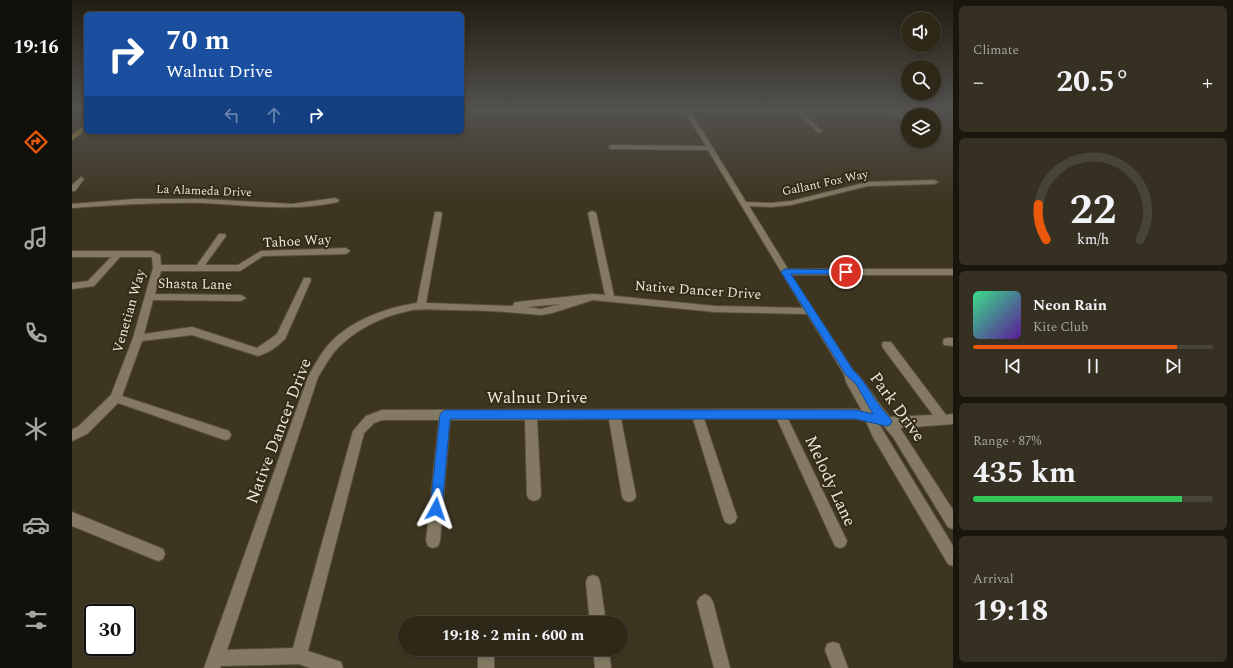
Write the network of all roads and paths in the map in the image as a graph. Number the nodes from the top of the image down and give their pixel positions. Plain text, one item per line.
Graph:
1 (705, 139) edge
2 (611, 147) dead end
3 (710, 148) junction
4 (81, 179) dead end
5 (934, 182) dead end
6 (72, 189) edge
7 (335, 200) dead end
8 (745, 204) junction
9 (72, 206) edge
10 (592, 212) dead end
11 (438, 214) dead end
12 (222, 236) dead end
13 (346, 251) dead end
14 (72, 254) edge
15 (118, 254) junction
16 (157, 268) junction
17 (200, 268) junction
18 (785, 272) junction
19 (953, 272) edge
20 (307, 280) dead end
21 (72, 286) edge
22 (149, 297) junction
23 (241, 298) dead end
24 (610, 298) junction
25 (421, 306) junction
26 (810, 311) junction
27 (138, 338) junction
28 (887, 345) dead end
29 (850, 372) junction
30 (116, 398) junction
31 (697, 414) junction
32 (780, 414) junction
33 (446, 415) junction
34 (531, 415) junction
35 (614, 415) junction
36 (871, 418) junction
37 (948, 420) edge
38 (886, 421) junction
39 (225, 435) dead end
40 (72, 436) edge
41 (534, 495) dead end
42 (630, 496) dead end
43 (730, 517) dead end
44 (72, 519) edge
45 (953, 522) edge
46 (433, 541) dead end
47 (840, 541) dead end
48 (158, 554) dead end
49 (953, 559) edge
50 (593, 582) dead end
51 (705, 602) dead end
52 (597, 616) edge
53 (833, 650) dead end
54 (299, 656) junction
55 (486, 656) edge
56 (602, 656) edge
57 (213, 663) edge
58 (335, 668) edge
59 (486, 668) edge
60 (603, 668) edge
61 (722, 668) edge
62 (840, 668) edge

1 - 3 street
2 - 3 street
3 - 8 street
4 - 6 street
5 - 8 street, Gallant Fox Way
7 - 9 street, La Alameda Drive
8 - 18 street
10 - 24 street
11 - 25 street
12 - 17 street
13 - 17 street, Tahoe Way
14 - 15 street, Venetian Way
15 - 16 street, Venetian Way
15 - 21 street
16 - 17 street, Tahoe Way
16 - 22 street, Venetian Way
18 - 19 street
18 - 26 street
20 - 27 street
22 - 23 street, Shasta Lane
22 - 27 street, Venetian Way
24 - 25 street, Native Dancer Drive
24 - 26 street, Native Dancer Drive
25 - 57 street, Native Dancer Drive
26 - 29 street
27 - 30 street, Venetian Way
28 - 37 street
29 - 36 street, Park Drive
29 - 38 street, Park Drive
30 - 39 street
30 - 40 street, Venetian Way
31 - 32 street, Walnut Drive
31 - 35 street, Walnut Drive
31 - 43 street
32 - 36 street, Walnut Drive
32 - 47 street, Melody Lane
33 - 34 street, Walnut Drive
33 - 46 street
33 - 54 street, Walnut Drive
34 - 35 street, Walnut Drive
34 - 41 street
35 - 42 street
36 - 38 street, Walnut Drive
36 - 49 street, Park Drive
37 - 38 street, Walnut Drive
38 - 45 street, Park Drive
44 - 48 street
50 - 52 street
51 - 61 street
53 - 62 street
54 - 57 street
54 - 58 street
55 - 59 street
56 - 60 street

